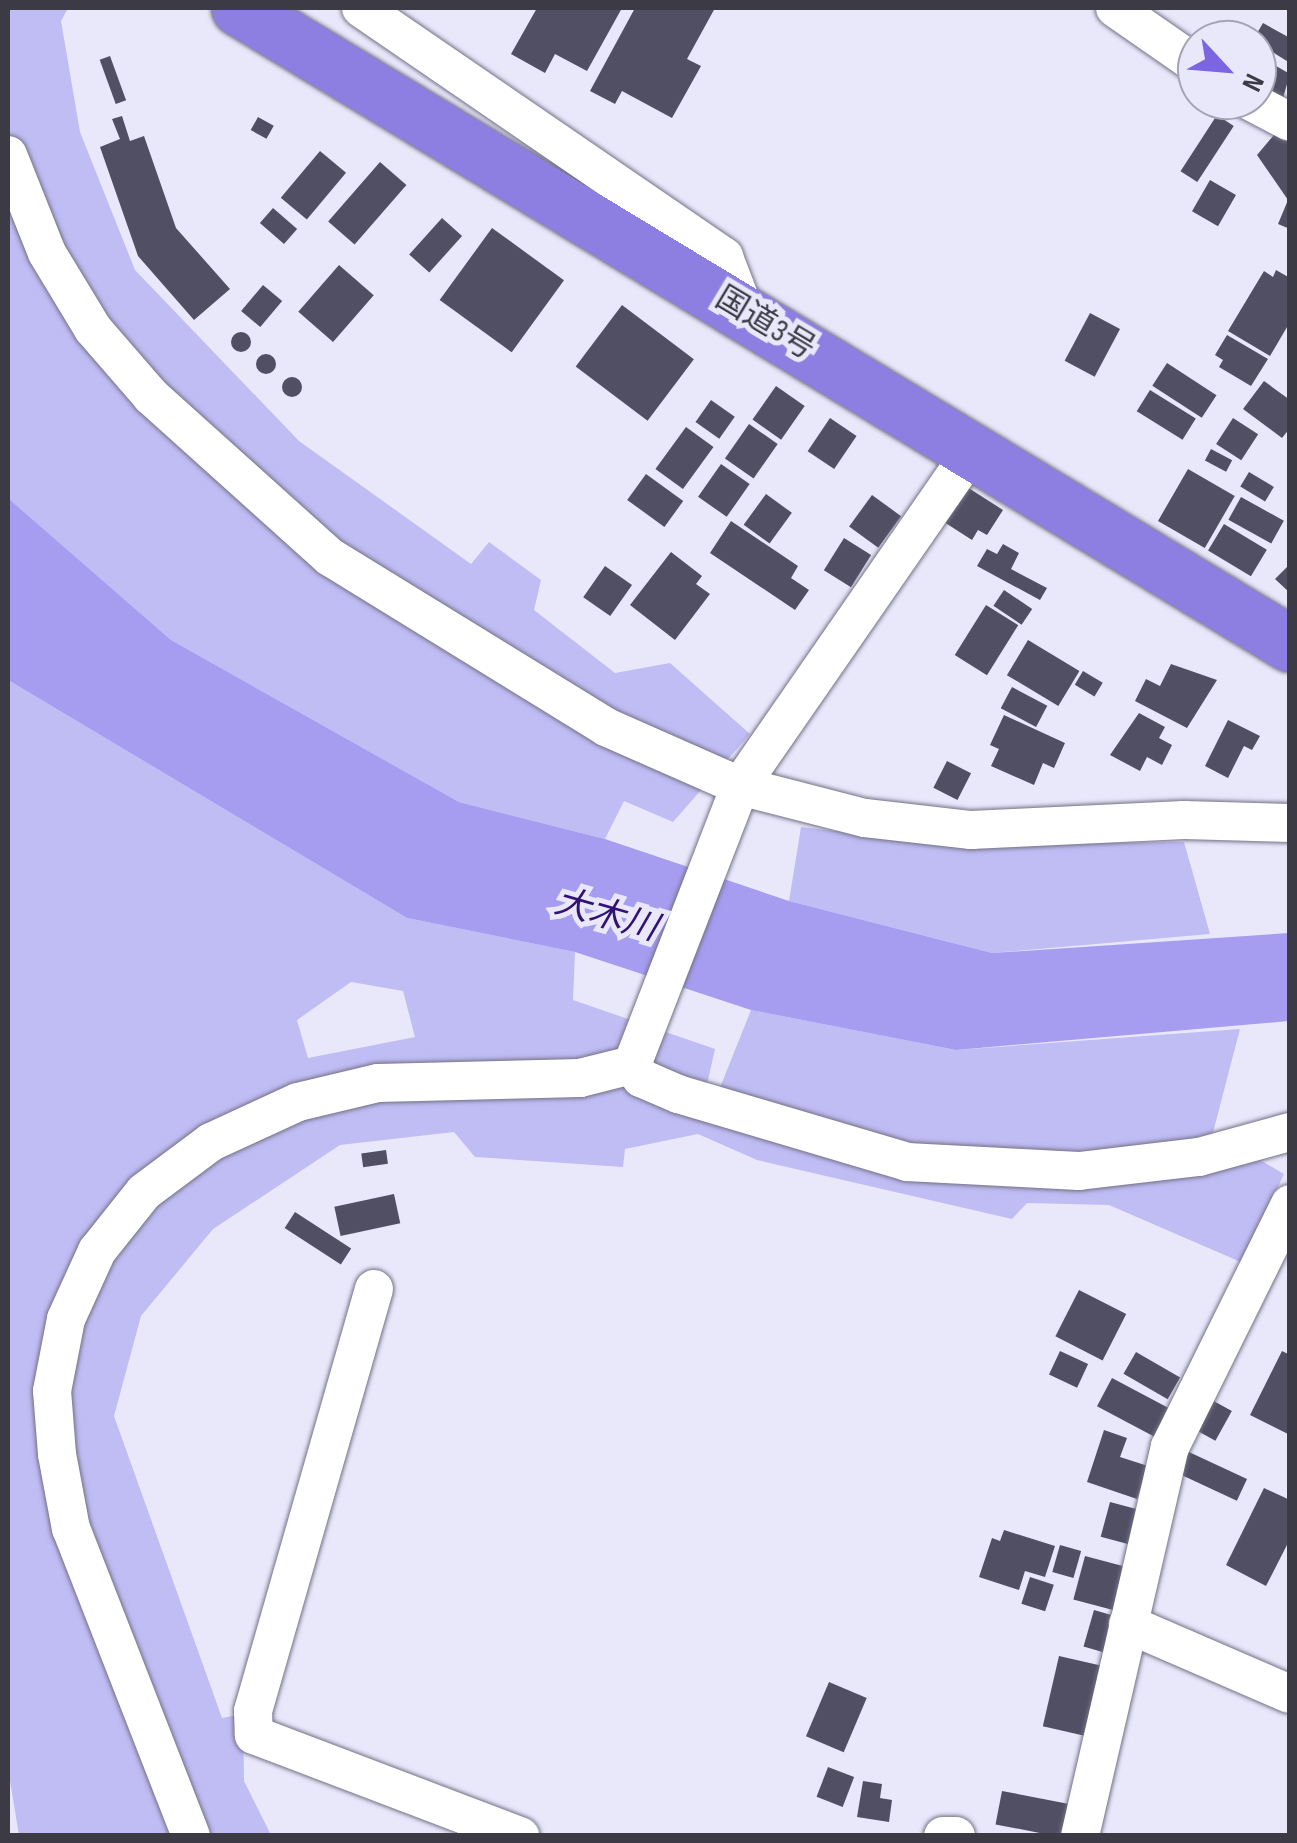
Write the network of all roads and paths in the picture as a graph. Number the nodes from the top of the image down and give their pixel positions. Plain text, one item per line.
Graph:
1 (239, 8) edge
2 (361, 8) edge
3 (1115, 8) edge
4 (1177, 50) edge
5 (8, 156) edge
6 (744, 312) junction
7 (973, 450) junction
8 (1290, 644) edge
9 (740, 786) junction
10 (1290, 823) edge
11 (632, 1065) junction
12 (1290, 1132) edge
13 (1290, 1204) edge
14 (374, 1289) dead end
15 (1128, 1624) junction
16 (1290, 1694) edge
17 (191, 1836) edge
18 (520, 1836) edge
19 (943, 1836) edge
20 (956, 1836) edge
21 (1080, 1836) edge

1 - 6 highway, 国道3号
2 - 6 street
3 - 4 street
5 - 9 street
6 - 7 highway, 国道3号
7 - 8 highway, 国道3号
7 - 9 street
9 - 10 street
9 - 11 street
11 - 12 street
11 - 17 street
13 - 15 street
14 - 18 street
15 - 16 street
15 - 21 street
19 - 20 street

